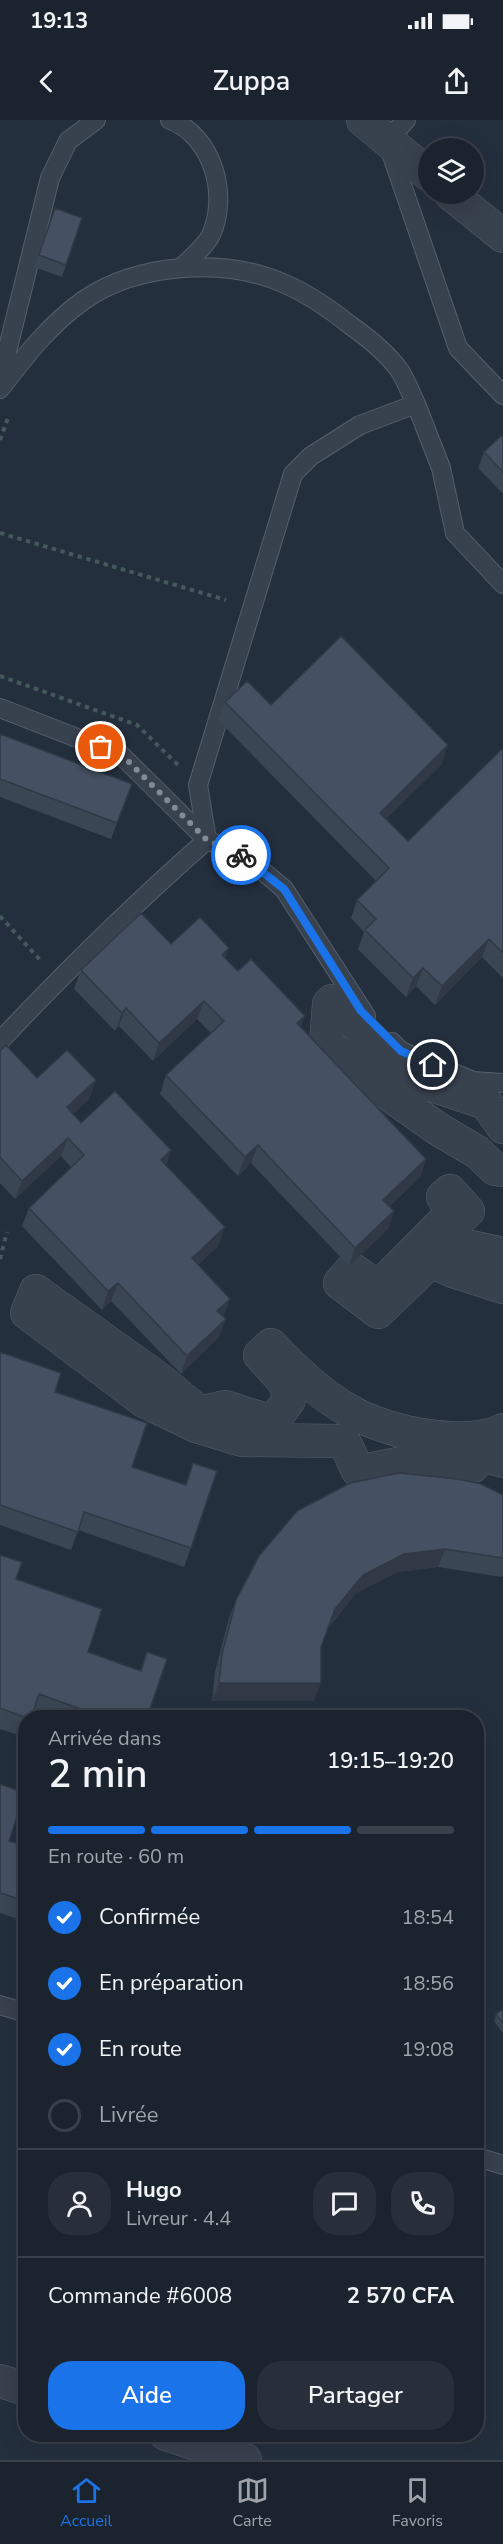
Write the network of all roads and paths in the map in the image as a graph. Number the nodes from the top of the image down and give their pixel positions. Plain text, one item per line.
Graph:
1 (96, 120) edge
2 (170, 120) edge
3 (363, 120) edge
4 (397, 131) edge
5 (418, 161) edge
6 (463, 204) edge
7 (503, 236) edge
8 (182, 267) junction
9 (0, 380) edge
10 (0, 389) edge
11 (503, 395) edge
12 (416, 404) junction
13 (13, 408) dead end
14 (0, 440) edge
15 (0, 533) edge
16 (503, 584) edge
17 (253, 608) junction
18 (0, 708) edge
19 (184, 757) dead end
20 (181, 768) dead end
21 (207, 840) junction
22 (0, 916) edge
23 (58, 979) junction
24 (0, 1041) edge
25 (500, 1108) edge
26 (503, 1170) edge
27 (7, 1232) dead end
28 (503, 1254) edge
29 (0, 1259) edge
30 (503, 1287) edge
31 (503, 1430) edge
32 (503, 1461) edge
33 (0, 2005) edge
34 (18, 2011) edge
35 (484, 2159) edge
36 (503, 2165) edge
37 (0, 2381) edge
38 (18, 2387) edge
39 (190, 2442) edge
40 (245, 2460) edge

1 - 9 lane
2 - 8 lane
3 - 4 street
4 - 5 street
4 - 11 lane
6 - 7 street
8 - 10 lane
8 - 12 lane
12 - 16 lane
12 - 17 lane
13 - 14 path
15 - 17 path
17 - 21 lane
18 - 21 lane
19 - 20 path
21 - 23 lane
21 - 25 lane
22 - 23 path
23 - 24 lane
25 - 26 street
27 - 29 path
28 - 30 street
31 - 32 street
33 - 34 lane
35 - 36 lane
37 - 38 street
39 - 40 street

